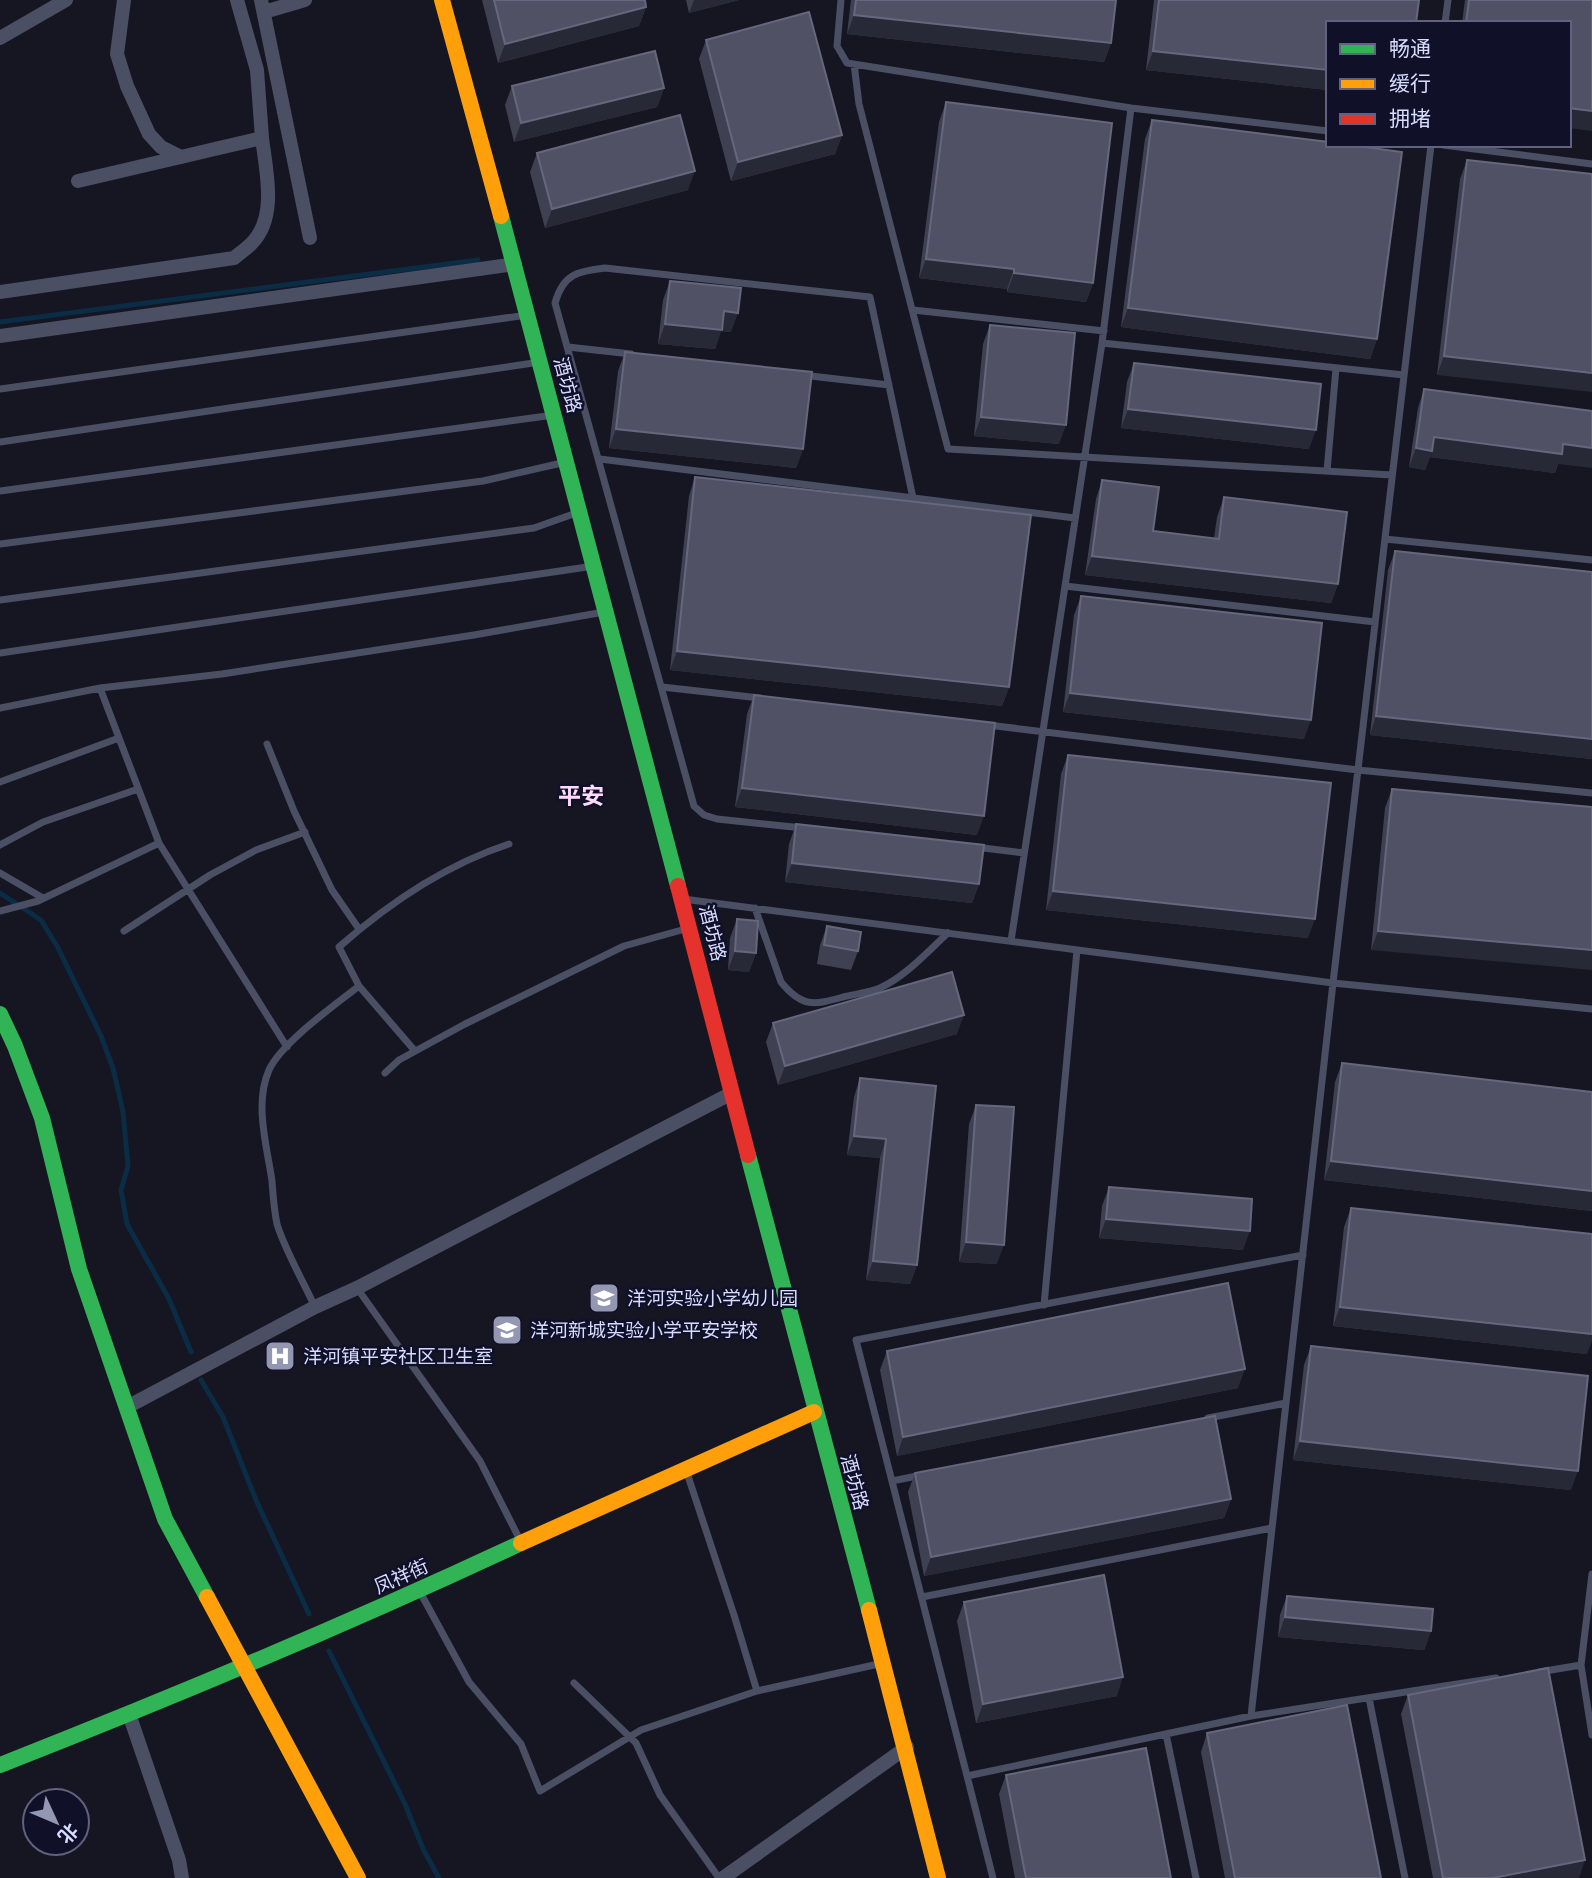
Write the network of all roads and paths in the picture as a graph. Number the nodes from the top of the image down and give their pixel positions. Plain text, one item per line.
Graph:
1 (66, 0) edge
2 (124, 0) edge
3 (237, 0) edge
4 (304, 0) edge
5 (442, 0) edge
6 (841, 0) edge
7 (1448, 0) edge
8 (262, 6) edge
9 (1445, 21) edge
10 (0, 37) edge
11 (854, 64) junction
12 (1131, 108) junction
13 (1326, 131) edge
14 (262, 138) junction
15 (1431, 147) edge
16 (1459, 147) edge
17 (181, 157) junction
18 (1592, 164) edge
19 (78, 181) dead end
20 (310, 239) dead end
21 (515, 264) junction
22 (0, 292) edge
23 (912, 310) junction
24 (528, 314) junction
25 (1104, 331) junction
26 (0, 335) edge
27 (1102, 343) junction
28 (568, 347) junction
29 (634, 355) edge
30 (541, 362) junction
31 (1336, 368) junction
32 (795, 374) edge
33 (1404, 375) junction
34 (889, 385) junction
35 (0, 389) edge
36 (555, 414) junction
37 (0, 442) edge
38 (1085, 456) junction
39 (600, 459) junction
40 (567, 462) junction
41 (1327, 471) junction
42 (1392, 475) junction
43 (0, 491) edge
44 (913, 498) junction
45 (580, 512) junction
46 (1076, 518) junction
47 (1385, 539) junction
48 (0, 544) edge
49 (1592, 560) edge
50 (594, 566) junction
51 (1065, 586) junction
52 (0, 600) edge
53 (606, 611) junction
54 (1376, 622) junction
55 (0, 653) edge
56 (662, 687) junction
57 (100, 688) junction
58 (771, 700) edge
59 (0, 708) edge
60 (975, 724) edge
61 (1043, 732) junction
62 (119, 738) junction
63 (267, 744) dead end
64 (1358, 770) junction
65 (0, 782) edge
66 (138, 789) junction
67 (1592, 793) edge
68 (810, 829) edge
69 (304, 832) junction
70 (159, 843) junction
71 (509, 844) dead end
72 (0, 845) edge
73 (971, 847) edge
74 (1024, 853) junction
75 (0, 873) edge
76 (187, 890) junction
77 (43, 898) junction
78 (682, 899) junction
79 (755, 908) junction
80 (0, 911) edge
81 (690, 927) junction
82 (359, 929) junction
83 (124, 931) dead end
84 (948, 933) junction
85 (1011, 941) junction
86 (1077, 950) junction
87 (1333, 983) junction
88 (359, 986) junction
89 (1592, 1009) edge
90 (0, 1014) edge
91 (287, 1047) junction
92 (415, 1051) junction
93 (385, 1073) dead end
94 (732, 1093) junction
95 (1303, 1255) junction
96 (357, 1288) junction
97 (1044, 1304) junction
98 (315, 1307) junction
99 (1286, 1403) junction
100 (127, 1407) junction
101 (814, 1412) junction
102 (1205, 1419) edge
103 (686, 1470) junction
104 (933, 1472) edge
105 (892, 1480) junction
106 (1272, 1528) junction
107 (521, 1543) junction
108 (1592, 1574) edge
109 (419, 1591) junction
110 (922, 1597) junction
111 (884, 1663) junction
112 (1581, 1665) junction
113 (243, 1667) junction
114 (1528, 1673) edge
115 (1502, 1677) edge
116 (574, 1683) dead end
117 (757, 1691) junction
118 (1369, 1698) junction
119 (129, 1714) junction
120 (1251, 1716) junction
121 (1166, 1734) junction
122 (1592, 1734) edge
123 (630, 1738) junction
124 (907, 1747) junction
125 (0, 1765) edge
126 (967, 1776) junction
127 (182, 1878) edge
128 (358, 1878) edge
129 (721, 1878) edge
130 (938, 1878) edge
131 (993, 1878) edge
132 (1196, 1878) edge
133 (1405, 1878) edge

1 - 10 street
2 - 17 street
3 - 14 street
4 - 8 street
5 - 21 street, 酒坊路
6 - 11 lane
7 - 9 lane
8 - 20 street
11 - 12 lane
11 - 23 lane
12 - 13 lane
12 - 25 lane
14 - 17 street
14 - 22 street
15 - 33 lane
16 - 18 lane
17 - 19 street
21 - 24 street, 酒坊路
21 - 26 street
23 - 25 lane
23 - 38 lane
24 - 30 street, 酒坊路
24 - 35 lane
25 - 27 lane
27 - 31 lane
27 - 38 lane
28 - 29 lane
28 - 34 lane
28 - 39 lane
30 - 36 street, 酒坊路
30 - 37 lane
31 - 33 lane
31 - 41 lane
32 - 34 lane
33 - 42 lane
34 - 44 lane
36 - 40 street, 酒坊路
36 - 43 lane
38 - 41 lane
38 - 46 lane
39 - 44 lane
39 - 56 lane
40 - 45 street, 酒坊路
40 - 48 lane
41 - 42 lane
42 - 47 lane
44 - 46 lane
45 - 50 street, 酒坊路
45 - 52 lane
46 - 51 lane
47 - 49 lane
47 - 54 lane
50 - 53 street, 酒坊路
50 - 55 lane
51 - 54 lane
51 - 61 lane
53 - 57 lane
53 - 78 street, 酒坊路
54 - 64 lane
56 - 58 lane
56 - 68 lane
57 - 59 lane
57 - 62 lane
60 - 61 lane
61 - 64 lane
61 - 74 lane
62 - 65 lane
62 - 66 lane
63 - 69 lane
64 - 67 lane
64 - 87 lane
66 - 70 lane
66 - 72 lane
69 - 76 lane
69 - 82 lane
70 - 76 lane
70 - 77 lane
71 - 82 lane
73 - 74 lane
74 - 85 lane
75 - 77 lane
76 - 83 lane
76 - 91 lane
77 - 80 lane
78 - 79 lane
78 - 81 street, 酒坊路
79 - 84 lane
79 - 84 lane
81 - 92 lane
81 - 94 street, 酒坊路
82 - 88 lane
84 - 85 lane
85 - 86 lane
86 - 87 lane
86 - 97 lane
87 - 89 lane
87 - 95 lane
88 - 91 lane
88 - 92 lane
90 - 100 street
91 - 98 lane
92 - 93 lane
94 - 96 street
94 - 101 street, 酒坊路
95 - 97 lane
95 - 99 lane
96 - 98 street
96 - 107 lane
97 - 105 lane
98 - 100 street
99 - 102 lane
99 - 106 lane
100 - 113 street
101 - 103 street, 凤祥街
101 - 111 street, 酒坊路
103 - 107 street, 凤祥街
103 - 117 lane
104 - 105 lane
105 - 110 lane
106 - 110 lane
106 - 120 lane
107 - 109 street, 凤祥街
108 - 112 lane
109 - 113 street, 凤祥街
109 - 123 lane
110 - 126 lane
111 - 117 lane
111 - 124 street, 酒坊路
112 - 114 lane
112 - 122 lane
113 - 119 street, 凤祥街
113 - 128 street
115 - 118 lane
116 - 123 lane
117 - 123 lane
118 - 120 lane
118 - 133 lane
119 - 125 street, 凤祥街
119 - 127 street
120 - 121 lane
121 - 126 lane
121 - 132 lane
123 - 129 lane
124 - 129 street
124 - 130 street, 酒坊路
126 - 131 lane

